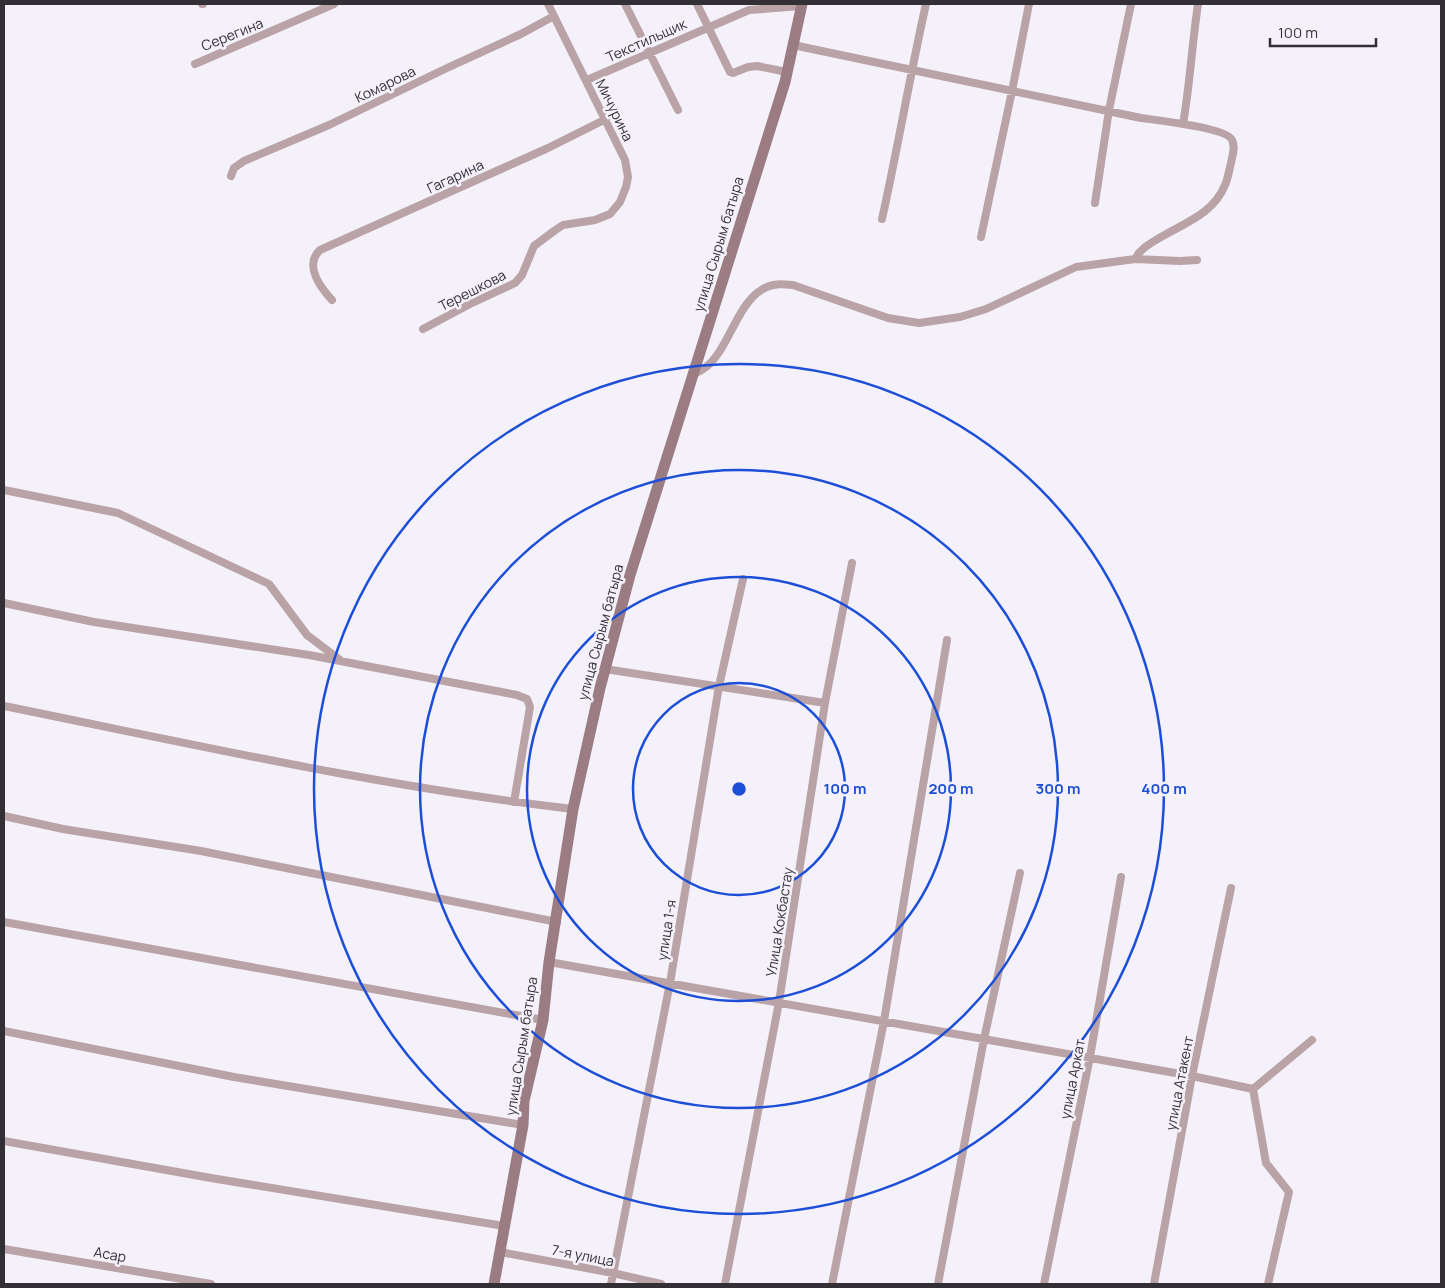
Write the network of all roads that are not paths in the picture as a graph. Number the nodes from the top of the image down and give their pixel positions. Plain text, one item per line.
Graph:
1 (334, 4) edge
2 (548, 4) edge
3 (625, 4) edge
4 (697, 4) edge
5 (926, 4) edge
6 (1028, 4) edge
7 (1131, 4) edge
8 (1198, 4) edge
9 (802, 5) edge
10 (750, 7) edge
11 (554, 16) junction
12 (709, 26) junction
13 (793, 45) junction
14 (649, 52) junction
15 (195, 64) dead end
16 (911, 70) junction
17 (787, 72) junction
18 (587, 80) junction
19 (1012, 91) junction
20 (678, 110) dead end
21 (1110, 110) junction
22 (606, 119) junction
23 (1183, 124) junction
24 (231, 176) dead end
25 (628, 176) joint
26 (1095, 203) dead end
27 (882, 219) dead end
28 (981, 237) dead end
29 (1135, 259) junction
30 (1197, 260) dead end
31 (332, 300) dead end
32 (423, 329) dead end
33 (693, 375) junction
34 (4, 490) edge
35 (852, 563) dead end
36 (744, 579) dead end
37 (4, 602) edge
38 (947, 640) dead end
39 (342, 661) junction
40 (605, 669) junction
41 (720, 686) junction
42 (825, 703) junction
43 (4, 706) edge
44 (514, 802) junction
45 (573, 809) junction
46 (4, 816) edge
47 (1020, 873) dead end
48 (1121, 877) dead end
49 (1231, 888) dead end
50 (4, 922) edge
51 (557, 922) junction
52 (549, 962) junction
53 (670, 983) junction
54 (779, 1002) junction
55 (543, 1020) junction
56 (884, 1021) junction
57 (4, 1031) edge
58 (984, 1039) junction
59 (1312, 1040) dead end
60 (1090, 1057) junction
61 (1192, 1076) junction
62 (1253, 1089) junction
63 (523, 1125) junction
64 (4, 1141) edge
65 (504, 1226) junction
66 (4, 1249) edge
67 (500, 1252) junction
68 (613, 1273) junction
69 (211, 1284) edge
70 (494, 1284) edge
71 (611, 1284) edge
72 (661, 1284) edge
73 (725, 1284) edge
74 (832, 1284) edge
75 (938, 1284) edge
76 (1044, 1284) edge
77 (1154, 1284) edge
78 (1268, 1284) edge

1 - 15 street, Серегина
2 - 11 street, Мичурина
3 - 14 street
4 - 12 street
5 - 16 street
6 - 19 street
7 - 21 street
8 - 23 street
9 - 10 street, Текстильщик
9 - 13 street, улица Сырым батыра
10 - 12 street, Текстильщик
11 - 18 street, Мичурина
11 - 24 street, Комарова
12 - 14 street, Текстильщик
12 - 17 street
13 - 16 street
13 - 17 street, улица Сырым батыра
14 - 18 street, Текстильщик
14 - 20 street
16 - 19 street
16 - 27 street
17 - 33 street, улица Сырым батыра
18 - 22 street, Мичурина
19 - 21 street
19 - 28 street
21 - 23 street
21 - 26 street
22 - 25 street, Мичурина
22 - 31 street, Гагарина
23 - 29 street
25 - 32 street, Терешкова
29 - 30 street
29 - 33 street
33 - 40 street, улица Сырым батыра
34 - 39 street
35 - 42 street, Улица Кокбастау
36 - 41 street, улица 1-я
37 - 39 street
38 - 56 street
39 - 44 street
40 - 41 street
40 - 45 street, улица Сырым батыра
41 - 42 street
41 - 53 street, улица 1-я
42 - 54 street, Улица Кокбастау
43 - 44 street
44 - 45 street
45 - 51 street, улица Сырым батыра
46 - 51 street
47 - 58 street
48 - 60 street, улица Аркат
49 - 61 street, улица Атакент
50 - 55 street
51 - 52 street, улица Сырым батыра
52 - 53 street
52 - 55 street, улица Сырым батыра
53 - 54 street
53 - 68 street, улица 1-я
54 - 56 street
54 - 73 street, Улица Кокбастау
55 - 63 street, улица Сырым батыра
56 - 58 street
56 - 74 street
57 - 63 street
58 - 60 street
58 - 75 street
59 - 62 street
60 - 61 street
60 - 76 street, улица Аркат
61 - 62 street
61 - 77 street, улица Атакент
62 - 78 street
63 - 65 street, улица Сырым батыра
64 - 65 street
65 - 67 street, улица Сырым батыра
66 - 69 street, Асар
67 - 68 street, 7-я улица
67 - 70 street, улица Сырым батыра
68 - 71 street, улица 1-я
68 - 72 street, 7-я улица

